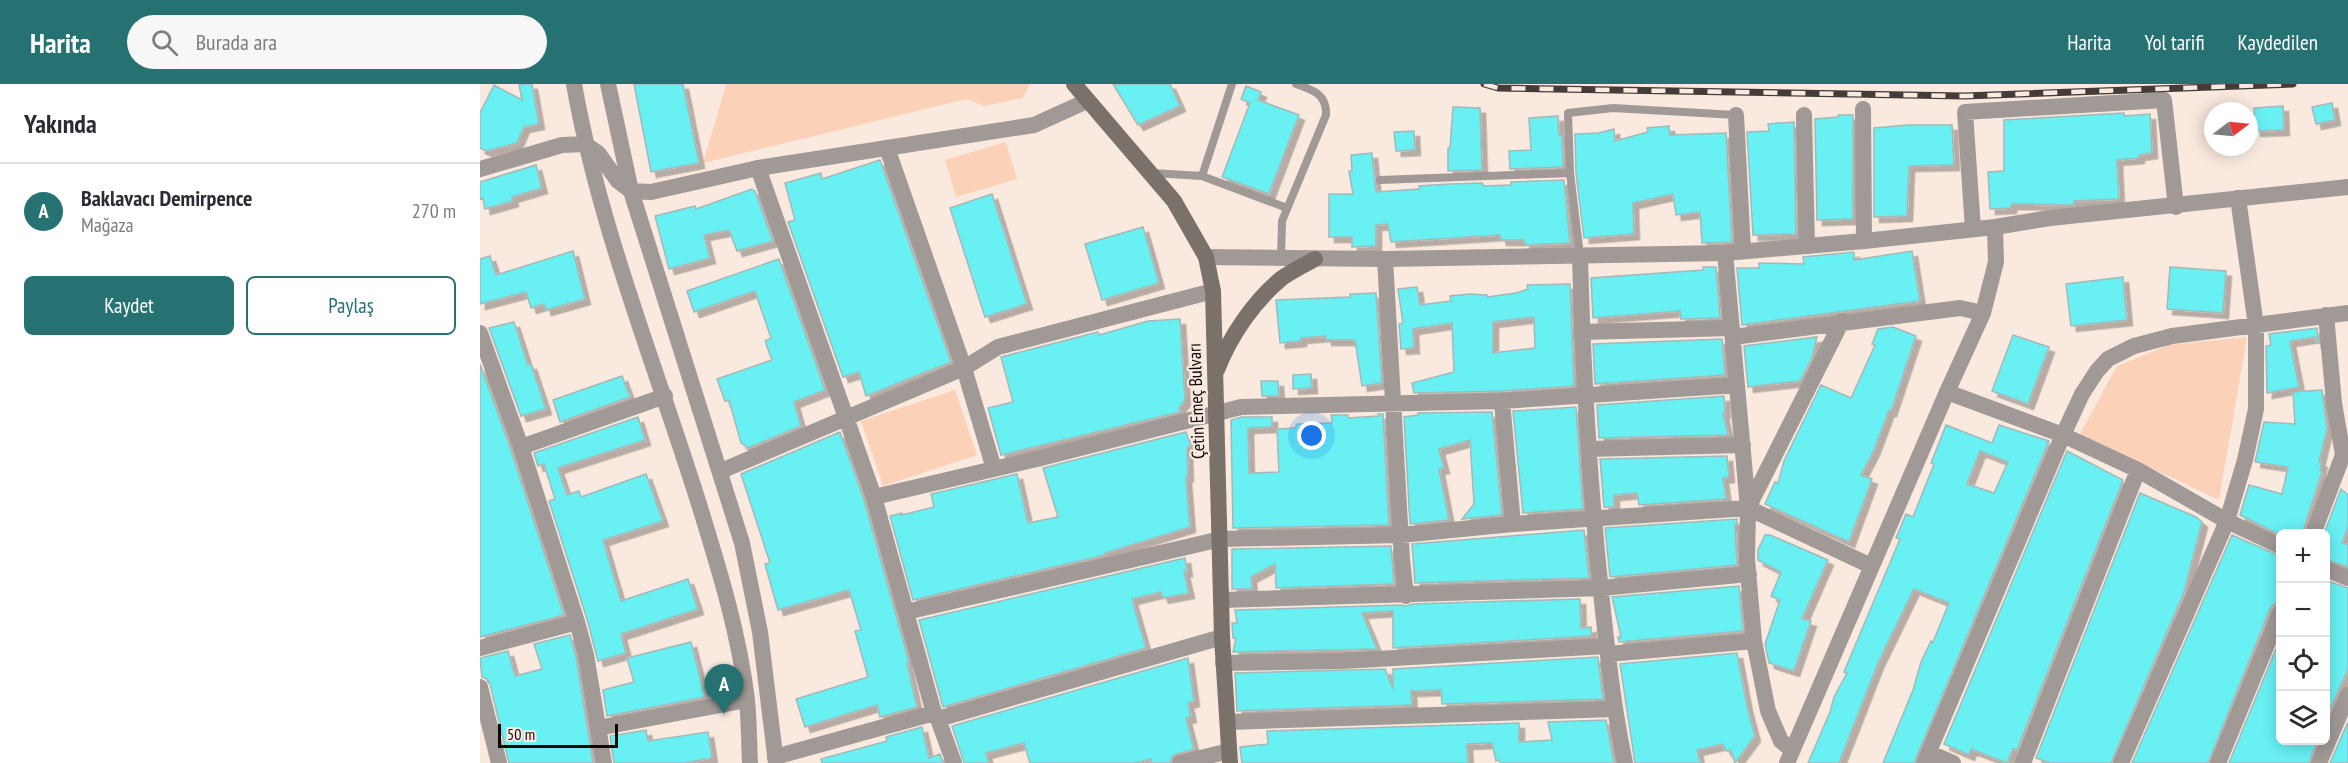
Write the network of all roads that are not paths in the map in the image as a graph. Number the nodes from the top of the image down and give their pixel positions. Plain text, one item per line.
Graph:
1 (574, 84) edge
2 (608, 84) edge
3 (1074, 84) edge
4 (1232, 84) edge
5 (1296, 84) edge
6 (1087, 101) junction
7 (1863, 109) dead end
8 (1737, 115) joint
9 (1804, 115) dead end
10 (585, 144) junction
11 (887, 148) junction
12 (758, 168) junction
13 (480, 169) edge
14 (1150, 173) junction
15 (1570, 173) junction
16 (1202, 176) junction
17 (1380, 180) dead end
18 (2348, 187) edge
19 (631, 191) junction
20 (2238, 198) junction
21 (2176, 207) junction
22 (1287, 208) junction
23 (1995, 227) junction
24 (1973, 229) junction
25 (1864, 241) junction
26 (1807, 246) junction
27 (1743, 251) junction
28 (1725, 253) junction
29 (1206, 257) junction
30 (1580, 257) junction
31 (1281, 258) junction
32 (1315, 259) junction
33 (1385, 259) junction
34 (1213, 291) junction
35 (1983, 313) junction
36 (2348, 313) edge
37 (2326, 315) junction
38 (1842, 321) junction
39 (2256, 326) junction
40 (1582, 332) junction
41 (480, 333) edge
42 (1733, 333) junction
43 (964, 368) junction
44 (1215, 377) junction
45 (1737, 385) junction
46 (1947, 392) junction
47 (1585, 394) junction
48 (665, 396) junction
49 (1502, 401) junction
50 (1394, 405) junction
51 (1215, 413) junction
52 (847, 416) junction
53 (2063, 435) junction
54 (1743, 445) junction
55 (521, 447) junction
56 (1589, 449) junction
57 (2346, 453) edge
58 (994, 469) junction
59 (2138, 470) junction
60 (721, 471) junction
61 (874, 497) junction
62 (1748, 508) junction
63 (1593, 518) junction
64 (2227, 521) junction
65 (1513, 524) junction
66 (2315, 529) edge
67 (1401, 535) junction
68 (1221, 539) junction
69 (2276, 544) edge
70 (1871, 566) junction
71 (2330, 571) edge
72 (1749, 574) junction
73 (2348, 578) edge
74 (1601, 588) junction
75 (1406, 596) junction
76 (1222, 600) junction
77 (906, 612) junction
78 (577, 622) junction
79 (2276, 623) edge
80 (1222, 637) junction
81 (1754, 641) junction
82 (480, 648) edge
83 (1607, 650) junction
84 (1224, 663) junction
85 (480, 687) edge
86 (2348, 694) edge
87 (747, 700) junction
88 (1615, 709) junction
89 (936, 716) junction
90 (485, 719) edge
91 (1228, 722) junction
92 (598, 728) junction
93 (1790, 756) edge
94 (1229, 757) edge
95 (1927, 758) edge
96 (776, 760) edge
97 (499, 763) edge
98 (604, 763) edge
99 (750, 763) edge
100 (954, 763) edge
101 (1180, 763) edge
102 (1625, 763) edge
103 (1953, 763) edge
104 (2023, 763) edge
105 (2121, 763) edge
106 (2218, 763) edge
107 (2319, 763) edge

1 - 10 street
2 - 19 street
3 - 6 main road, Çetin Emeç Bulvarı
4 - 16 lane
5 - 22 lane
6 - 11 street
6 - 14 main road, Çetin Emeç Bulvarı
7 - 25 street
8 - 15 lane
8 - 27 street
9 - 26 street
10 - 13 street
10 - 19 street
10 - 48 street
11 - 12 street
11 - 43 street
12 - 19 street
12 - 52 street
14 - 16 lane
14 - 29 main road, Çetin Emeç Bulvarı
15 - 17 lane
15 - 30 lane
16 - 22 lane
18 - 20 street
19 - 60 street
20 - 21 street
20 - 39 street
21 - 23 street
21 - 24 street
22 - 31 lane
23 - 24 street
23 - 35 street
24 - 25 street
25 - 26 street
26 - 27 street
27 - 28 street
28 - 30 street
28 - 42 street
29 - 31 street
29 - 34 main road, Çetin Emeç Bulvarı
30 - 33 street
30 - 40 street
31 - 32 street
32 - 33 street
32 - 44 main road
33 - 50 street
34 - 43 street
34 - 44 main road, Çetin Emeç Bulvarı
35 - 38 street
35 - 46 street
36 - 37 street
37 - 39 street
37 - 57 street
38 - 42 street
38 - 62 street
39 - 53 street
39 - 64 street
40 - 42 street
40 - 47 street
41 - 55 street
42 - 45 street
43 - 52 street
43 - 58 street
44 - 51 main road, Çetin Emeç Bulvarı
45 - 47 street
45 - 54 street
46 - 53 street
46 - 70 street
47 - 49 street
47 - 56 street
48 - 55 street
48 - 87 street
49 - 50 street
49 - 65 street
50 - 51 street
50 - 67 street
51 - 58 street
51 - 68 main road, Çetin Emeç Bulvarı
52 - 60 street
52 - 61 street
53 - 59 street
53 - 95 street
54 - 56 street
54 - 62 street
55 - 78 street
56 - 63 street
57 - 66 street
58 - 61 street
59 - 64 street
59 - 104 street
60 - 96 street
61 - 77 street
62 - 63 street
62 - 70 street
62 - 72 street
63 - 65 street
63 - 74 street
64 - 69 street
64 - 105 street
65 - 67 street
67 - 68 street
67 - 75 street
68 - 76 main road, Çetin Emeç Bulvarı
68 - 77 street
70 - 93 street
71 - 73 street
72 - 74 street
72 - 81 street
74 - 75 street
74 - 83 street
75 - 76 street
76 - 80 main road, Çetin Emeç Bulvarı
77 - 89 street
78 - 82 street
78 - 92 street
79 - 106 street
80 - 84 main road, Çetin Emeç Bulvarı
80 - 89 street
81 - 83 street
81 - 93 street
83 - 84 street
83 - 88 street
84 - 91 main road, Çetin Emeç Bulvarı
85 - 90 street
86 - 107 street
87 - 92 street
87 - 99 street
88 - 91 street
88 - 102 street
89 - 96 street
89 - 100 street
90 - 97 street
91 - 94 main road, Çetin Emeç Bulvarı
92 - 98 street
94 - 101 street
95 - 103 street

